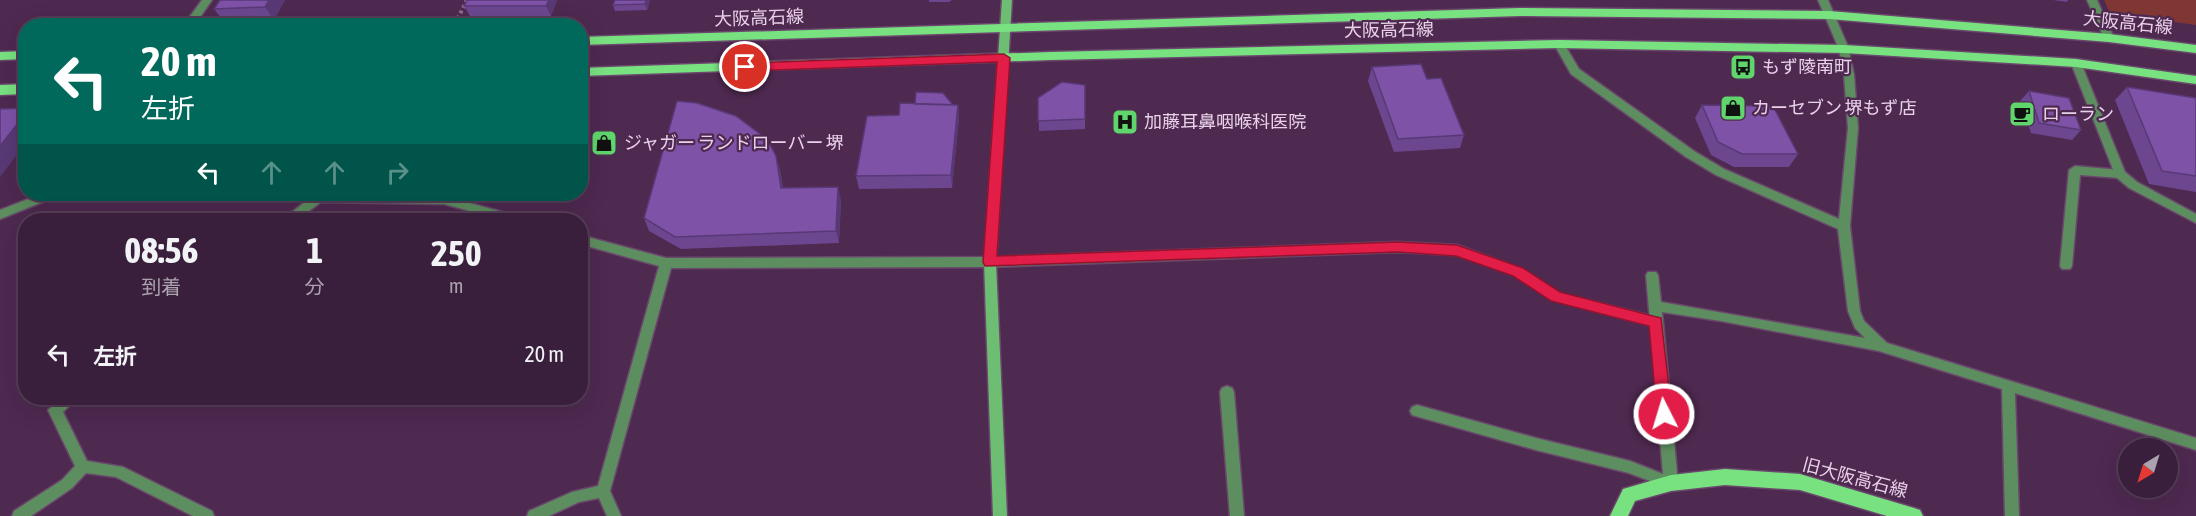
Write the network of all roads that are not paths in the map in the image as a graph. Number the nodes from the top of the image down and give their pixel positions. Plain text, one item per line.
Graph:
1 (207, 0) edge
2 (1007, 0) edge
3 (1823, 0) edge
4 (2092, 0) edge
5 (1829, 15) junction
6 (194, 18) edge
7 (1006, 29) junction
8 (2109, 38) junction
9 (588, 40) edge
10 (1559, 44) junction
11 (1844, 49) junction
12 (2196, 49) edge
13 (18, 55) edge
14 (0, 56) edge
15 (1004, 58) junction
16 (2076, 63) junction
17 (588, 72) edge
18 (2196, 80) edge
19 (0, 90) edge
20 (18, 90) edge
21 (2120, 174) junction
22 (34, 201) edge
23 (314, 201) edge
24 (448, 201) edge
25 (299, 213) edge
26 (491, 213) edge
27 (0, 215) edge
28 (2196, 219) edge
29 (1844, 226) junction
30 (588, 241) edge
31 (990, 262) junction
32 (666, 263) junction
33 (2066, 266) dead end
34 (1652, 275) dead end
35 (1655, 306) junction
36 (1656, 322) junction
37 (1883, 347) junction
38 (2008, 385) junction
39 (1227, 392) dead end
40 (61, 405) edge
41 (1417, 411) dead end
42 (2196, 444) edge
43 (83, 467) junction
44 (1671, 483) junction
45 (603, 490) junction
46 (19, 516) edge
47 (207, 516) edge
48 (534, 516) edge
49 (614, 516) edge
50 (1000, 516) edge
51 (1237, 516) edge
52 (1619, 516) edge
53 (1914, 516) edge
54 (2012, 516) edge

1 - 6 street
2 - 7 street
3 - 5 street
4 - 8 street
5 - 7 main road, 大阪高石線
5 - 8 main road, 大阪高石線
5 - 11 street
7 - 9 main road, 大阪高石線
7 - 15 street
8 - 12 main road, 大阪高石線
10 - 11 main road, 大阪高石線
10 - 15 main road, 大阪高石線
10 - 29 street
11 - 16 main road, 大阪高石線
11 - 29 street
13 - 14 main road
15 - 17 main road, 大阪高石線
15 - 31 street
16 - 18 main road, 大阪高石線
16 - 21 street
19 - 20 main road
21 - 28 street
21 - 33 street
22 - 27 street
23 - 25 street
24 - 26 street
29 - 37 street
30 - 32 street
31 - 32 street
31 - 36 street
31 - 50 street
32 - 45 street
34 - 35 street
35 - 36 street
35 - 37 street
36 - 44 street
37 - 38 street
38 - 42 street
38 - 54 street
39 - 51 street
40 - 43 street
41 - 44 street
43 - 46 street
43 - 47 street
44 - 52 main road, 旧大阪高石線
44 - 53 main road, 旧大阪高石線
45 - 48 street
45 - 49 street

